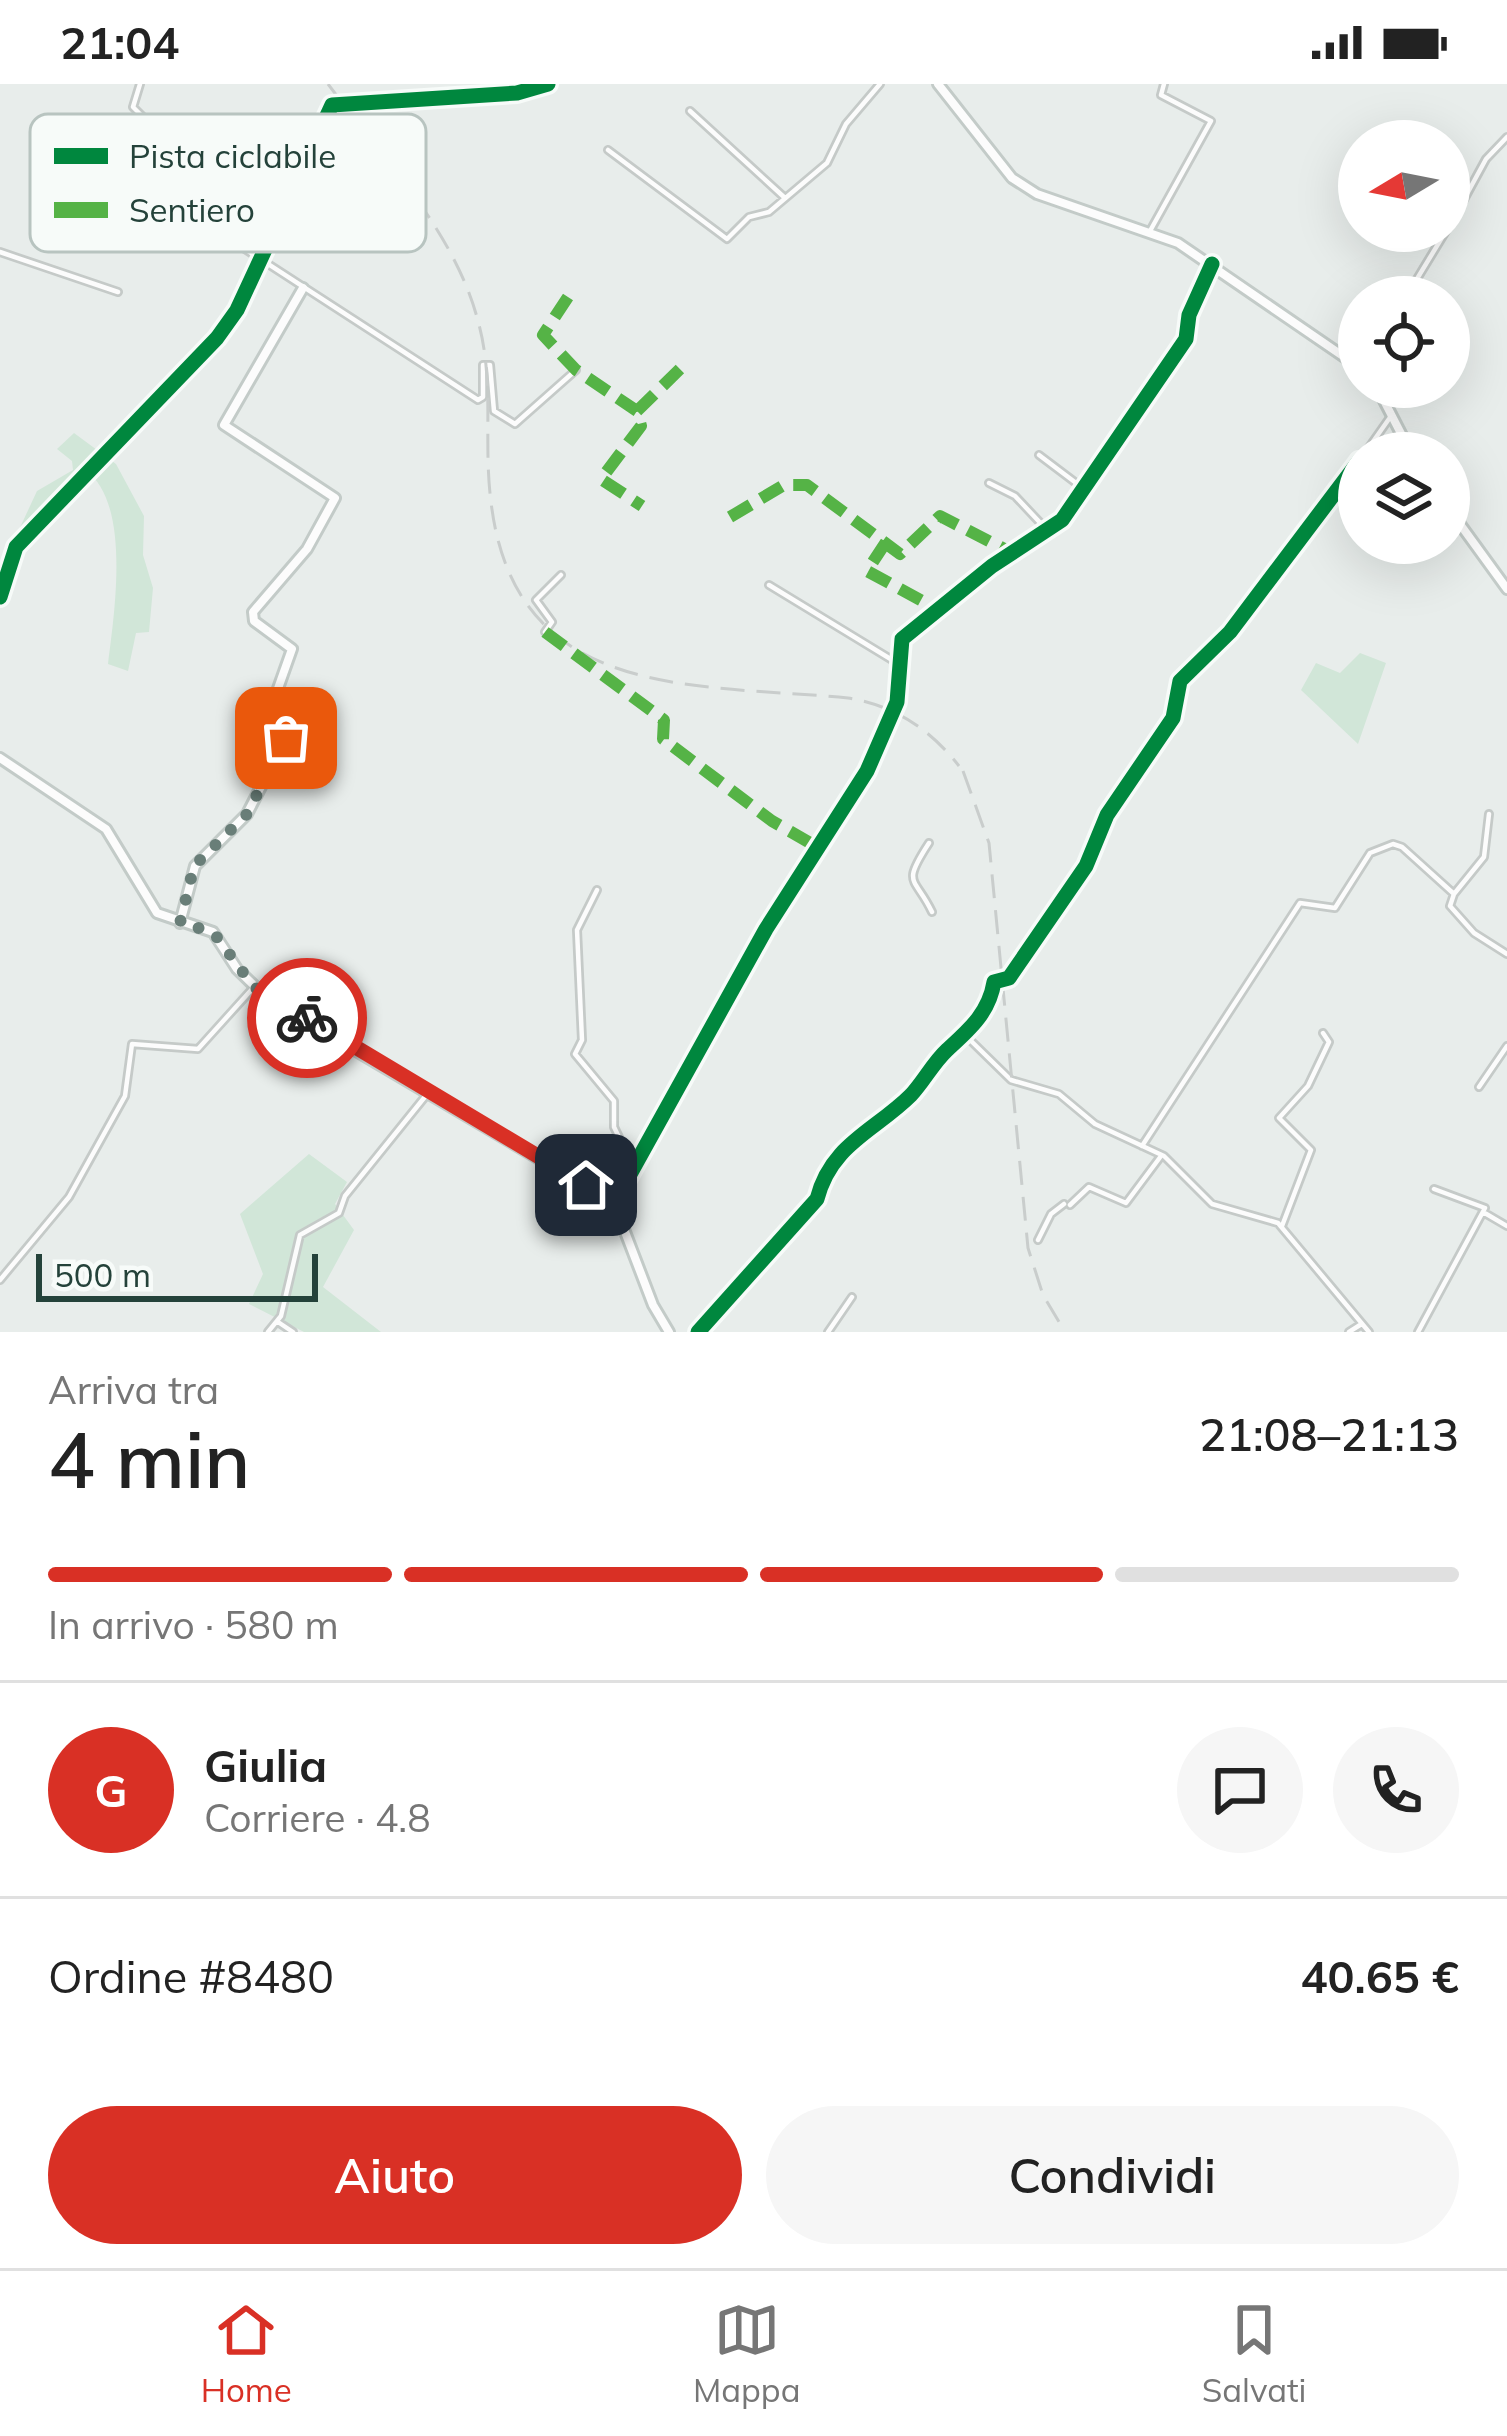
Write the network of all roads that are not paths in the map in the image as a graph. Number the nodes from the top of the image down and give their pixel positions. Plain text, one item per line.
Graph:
1 (140, 84) edge
2 (880, 84) edge
3 (938, 84) edge
4 (1164, 84) edge
5 (690, 111) dead end
6 (140, 114) edge
7 (1507, 137) edge
8 (608, 150) dead end
9 (1470, 188) edge
10 (785, 198) junction
11 (1150, 231) junction
12 (0, 252) edge
13 (250, 252) edge
14 (1212, 264) junction
15 (303, 288) junction
16 (118, 292) dead end
17 (1338, 352) edge
18 (576, 370) dead end
19 (1387, 408) edge
20 (1391, 416) junction
21 (1380, 432) edge
22 (1400, 432) edge
23 (1039, 455) dead end
24 (989, 483) dead end
25 (1084, 489) junction
26 (1338, 489) edge
27 (1047, 530) junction
28 (1470, 538) edge
29 (561, 575) dead end
30 (769, 585) dead end
31 (1507, 589) edge
32 (545, 632) dead end
33 (902, 666) junction
34 (897, 702) dead end
35 (892, 720) dead end
36 (287, 730) junction
37 (309, 739) dead end
38 (0, 758) edge
39 (1489, 814) dead end
40 (929, 843) dead end
41 (597, 890) dead end
42 (1454, 894) junction
43 (932, 912) dead end
44 (180, 923) junction
45 (1507, 954) edge
46 (254, 987) junction
47 (1323, 1033) dead end
48 (966, 1036) junction
49 (1507, 1046) edge
50 (1479, 1087) dead end
51 (428, 1093) junction
52 (1142, 1146) junction
53 (1162, 1155) junction
54 (634, 1168) junction
55 (1434, 1189) dead end
56 (1050, 1201) dead end
57 (614, 1203) junction
58 (1067, 1205) junction
59 (1483, 1212) junction
60 (1073, 1218) dead end
61 (1282, 1226) junction
62 (1507, 1226) edge
63 (1038, 1240) dead end
64 (0, 1280) edge
65 (852, 1297) dead end
66 (278, 1322) junction
67 (1360, 1325) junction
68 (268, 1332) edge
69 (293, 1332) edge
70 (669, 1332) edge
71 (698, 1332) edge
72 (829, 1332) edge
73 (1348, 1332) edge
74 (1369, 1332) edge
75 (1418, 1332) edge

1 - 6 street
2 - 10 street
3 - 11 street
4 - 11 street
5 - 10 street
7 - 9 street
8 - 10 street
11 - 14 street
12 - 16 street
13 - 15 street
14 - 17 street
14 - 25 street
15 - 18 street
15 - 36 street
19 - 20 street
20 - 21 street
20 - 22 street
23 - 25 street
24 - 27 street
25 - 27 street
26 - 48 street
27 - 33 street
28 - 31 street
29 - 32 street
30 - 33 street
33 - 34 street
35 - 54 street
36 - 37 street
36 - 44 street
38 - 44 street
39 - 42 street
40 - 43 street
41 - 54 street
42 - 45 street
42 - 52 street
44 - 46 street
46 - 51 street
46 - 64 street
47 - 61 street
48 - 52 street
48 - 71 street
49 - 50 street
51 - 57 street
51 - 66 street
52 - 53 street
53 - 58 street
53 - 61 street
54 - 57 street
55 - 59 street
56 - 58 street
57 - 70 street
58 - 60 street
58 - 63 street
59 - 62 street
59 - 75 street
61 - 67 street
65 - 72 street
66 - 68 street
66 - 69 street
67 - 73 street
67 - 74 street

